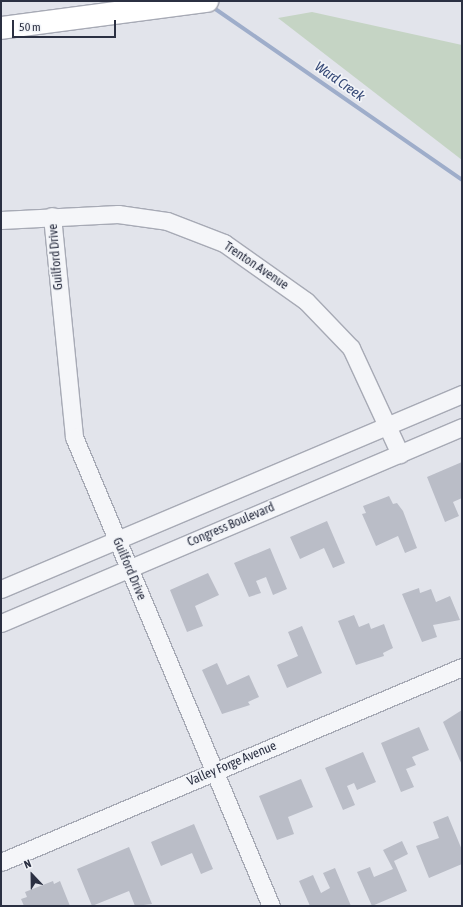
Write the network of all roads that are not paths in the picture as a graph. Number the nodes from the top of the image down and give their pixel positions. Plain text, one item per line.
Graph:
1 (207, 1) edge
2 (1, 28) edge
3 (52, 216) junction
4 (1, 220) edge
5 (462, 394) edge
6 (387, 426) junction
7 (462, 427) edge
8 (400, 454) junction
9 (117, 541) junction
10 (129, 568) junction
11 (1, 590) edge
12 (1, 623) edge
13 (462, 667) edge
14 (213, 772) junction
15 (1, 862) edge
16 (271, 906) edge

1 - 2 highway
3 - 4 street, Trenton Avenue
3 - 6 street, Trenton Avenue
3 - 9 street, Guilford Drive
5 - 6 street
6 - 8 street, Trenton Avenue
6 - 9 street
7 - 8 street, Congress Boulevard
8 - 10 street, Congress Boulevard
9 - 10 street, Guilford Drive
9 - 11 street
10 - 12 street, Congress Boulevard
10 - 14 street, Guilford Drive
13 - 14 street, Valley Forge Avenue
14 - 15 street, Valley Forge Avenue
14 - 16 street, Guilford Drive

